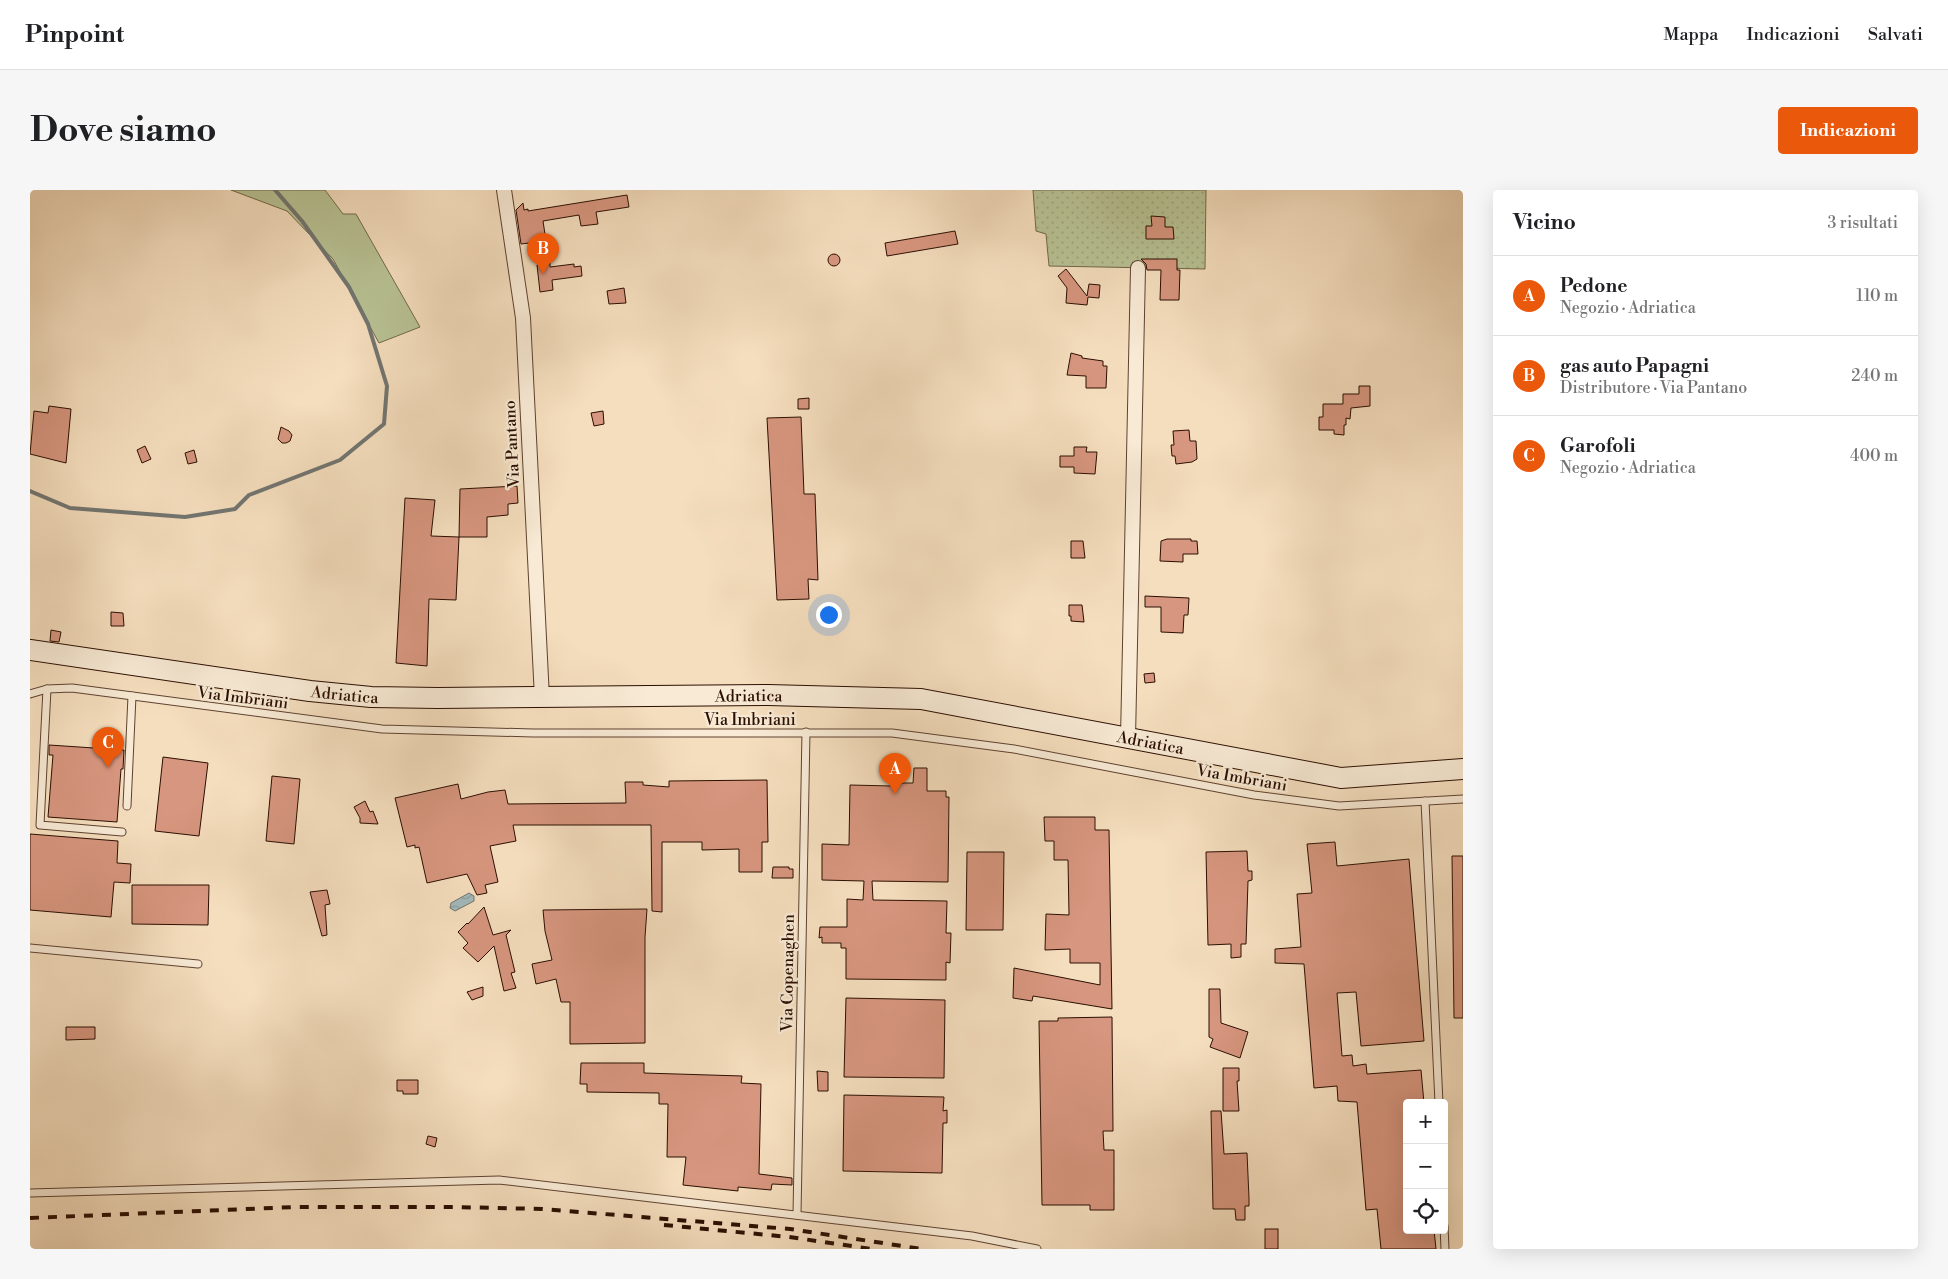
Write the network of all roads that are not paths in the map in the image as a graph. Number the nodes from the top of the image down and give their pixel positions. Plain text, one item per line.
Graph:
1 (504, 190) edge
2 (1138, 268) dead end
3 (30, 650) edge
4 (47, 689) junction
5 (31, 694) edge
6 (132, 696) junction
7 (542, 698) junction
8 (806, 732) junction
9 (1128, 738) junction
10 (1463, 769) edge
11 (1463, 799) edge
12 (1425, 801) junction
13 (127, 806) dead end
14 (122, 832) dead end
15 (30, 948) edge
16 (198, 964) dead end
17 (1439, 1099) edge
18 (30, 1193) edge
19 (797, 1215) junction
20 (1444, 1234) edge
21 (1037, 1249) edge
22 (1445, 1249) edge

1 - 7 street, Via Pantano
2 - 9 street
3 - 7 main road, Adriatica
4 - 5 lane, Via Imbriani
4 - 6 lane, Via Imbriani
4 - 14 lane
6 - 8 lane, Via Imbriani
6 - 13 lane
7 - 9 main road, Adriatica
8 - 12 lane, Via Imbriani
8 - 19 lane, Via Copenaghen
9 - 10 main road, Adriatica
11 - 12 lane, Via Imbriani
12 - 17 lane
15 - 16 lane
18 - 19 lane
19 - 21 lane
20 - 22 lane

